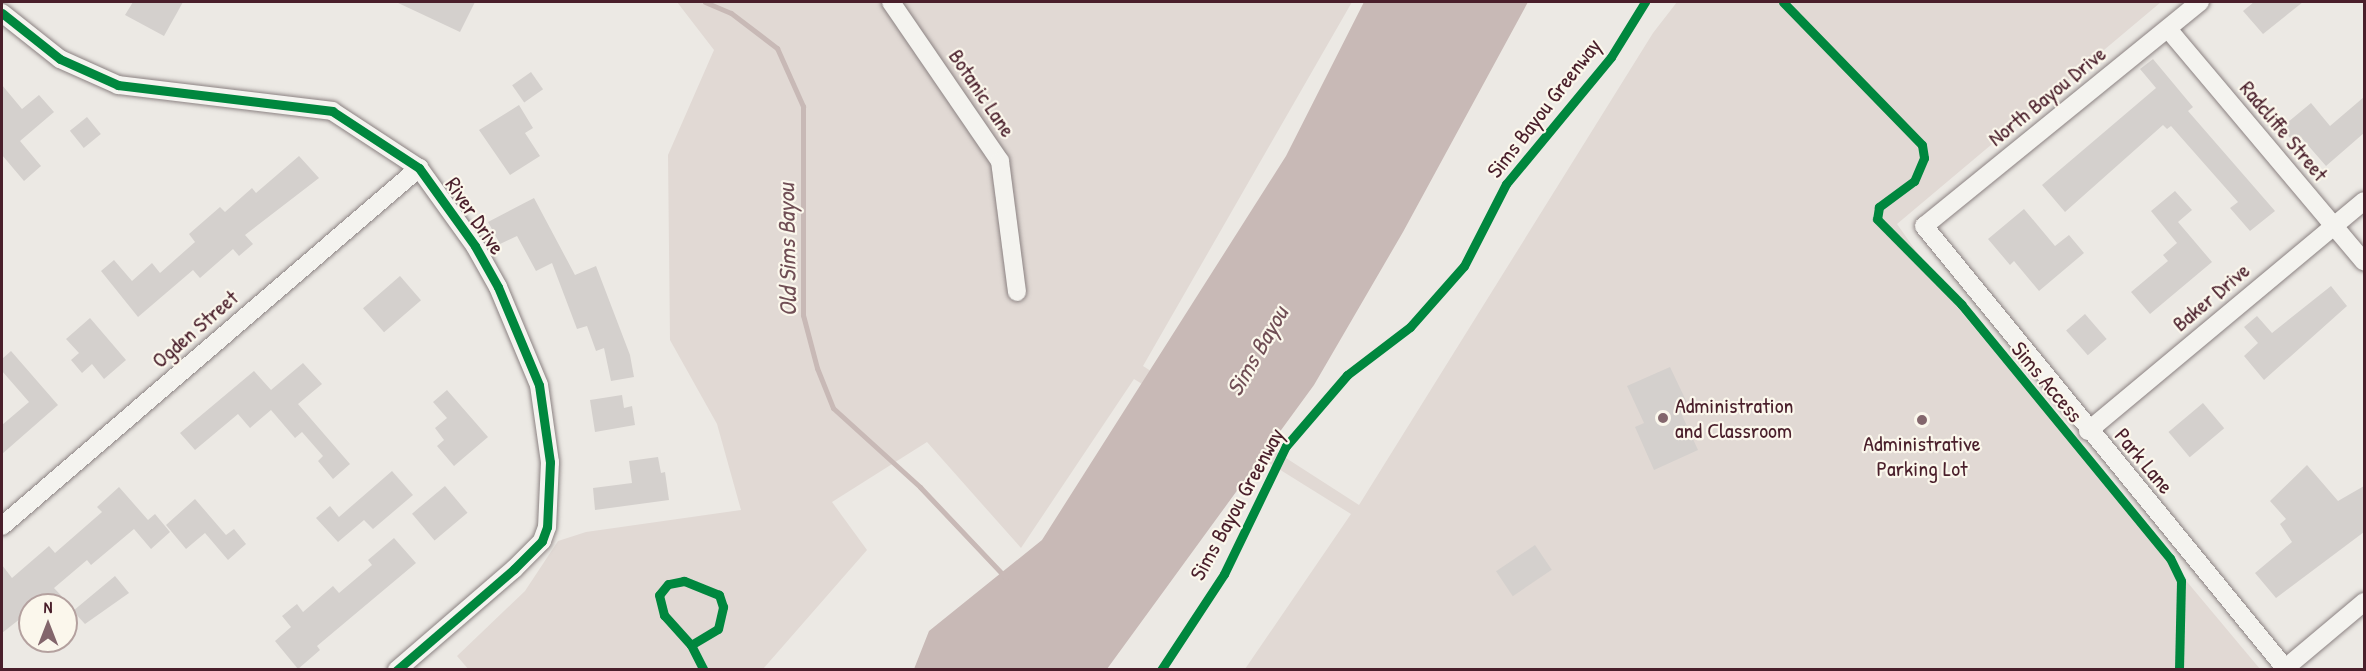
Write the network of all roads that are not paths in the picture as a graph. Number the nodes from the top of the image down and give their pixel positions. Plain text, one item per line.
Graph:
1 (891, 2) edge
2 (2200, 2) edge
3 (4, 20) edge
4 (2169, 29) junction
5 (419, 168) junction
6 (2364, 201) edge
7 (1924, 226) joint
8 (2334, 227) junction
9 (2364, 262) edge
10 (1017, 292) dead end
11 (2088, 431) junction
12 (2, 526) edge
13 (2364, 602) edge
14 (397, 669) edge
15 (2284, 669) edge

1 - 10 street, Botanic Lane
2 - 4 street, North Bayou Drive
3 - 5 street, River Drive
4 - 7 street, North Bayou Drive
4 - 8 street, Radcliffe Street
5 - 12 street, Ogden Street
5 - 14 street, River Drive
6 - 8 street, Baker Drive
7 - 11 street, Park Lane
8 - 9 street, Radcliffe Street
8 - 11 street, Baker Drive
11 - 15 street, Park Lane
13 - 15 street

